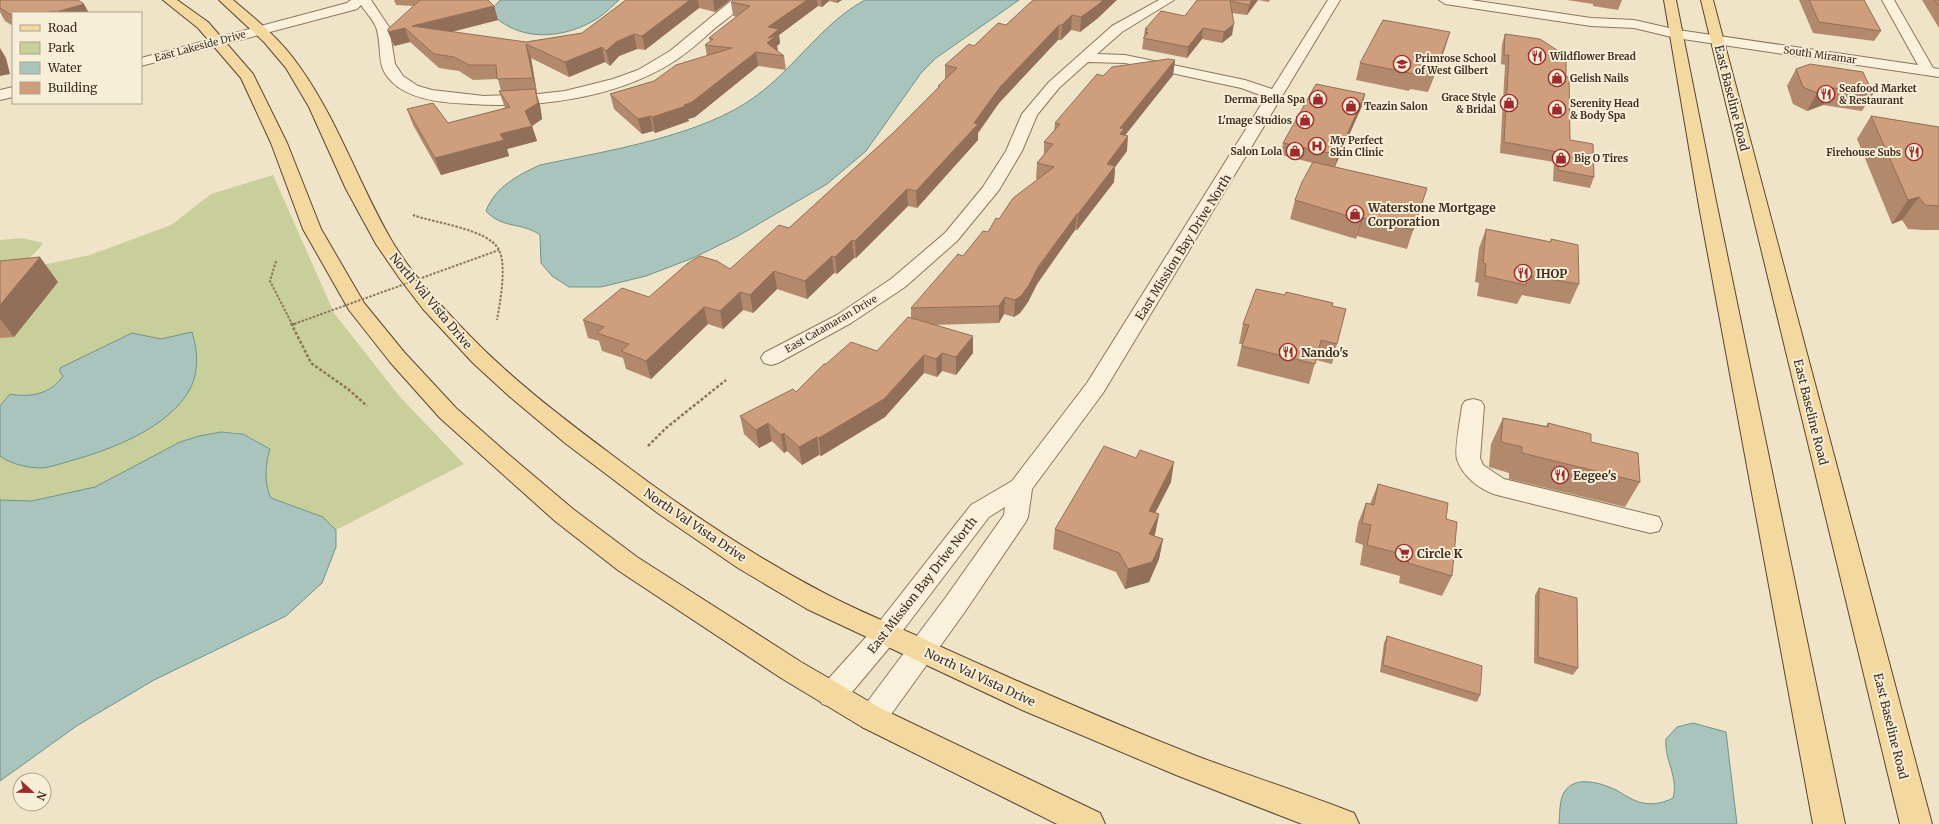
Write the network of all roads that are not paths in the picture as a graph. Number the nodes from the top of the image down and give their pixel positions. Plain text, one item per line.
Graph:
1 (169, 0) edge
2 (225, 0) edge
3 (336, 0) edge
4 (358, 0) edge
5 (364, 0) edge
6 (740, 0) edge
7 (1168, 0) edge
8 (1334, 0) edge
9 (1445, 0) edge
10 (1670, 0) edge
11 (1707, 0) edge
12 (1888, 0) edge
13 (256, 26) junction
14 (1676, 34) junction
15 (214, 38) junction
16 (1718, 40) junction
17 (142, 53) edge
18 (1084, 58) junction
19 (142, 62) edge
20 (1933, 72) edge
21 (12, 92) edge
22 (1274, 95) junction
23 (0, 96) edge
24 (771, 358) dead end
25 (1472, 406) dead end
26 (1020, 487) junction
27 (1650, 524) dead end
28 (885, 634) junction
29 (922, 650) junction
30 (832, 695) junction
31 (872, 718) junction
32 (1089, 824) edge
33 (1343, 824) edge
34 (1829, 824) edge
35 (1916, 824) edge

1 - 15 main road
2 - 13 main road, North Val Vista Drive
3 - 13 street
4 - 13 street
5 - 6 street
7 - 18 street, East Catamaran Drive
8 - 22 street, East Mission Bay Drive North
9 - 14 street, South Miramar
10 - 14 main road
11 - 16 main road, East Baseline Road
12 - 20 street
13 - 15 street, East Lakeside Drive
13 - 28 main road, North Val Vista Drive
14 - 16 street, South Miramar
14 - 34 main road
15 - 17 street, East Lakeside Drive
15 - 19 street, East Lakeside Drive
15 - 30 main road
16 - 20 street, South Miramar
16 - 35 main road, East Baseline Road
18 - 22 street
18 - 24 street, East Catamaran Drive
21 - 23 street
22 - 26 street, East Mission Bay Drive North
25 - 27 street
26 - 28 street, East Mission Bay Drive North
26 - 29 street, East Mission Bay Drive North
28 - 29 main road, North Val Vista Drive
28 - 30 street, East Mission Bay Drive North
29 - 31 street, East Mission Bay Drive North
29 - 33 main road, North Val Vista Drive
30 - 31 main road
31 - 32 main road

